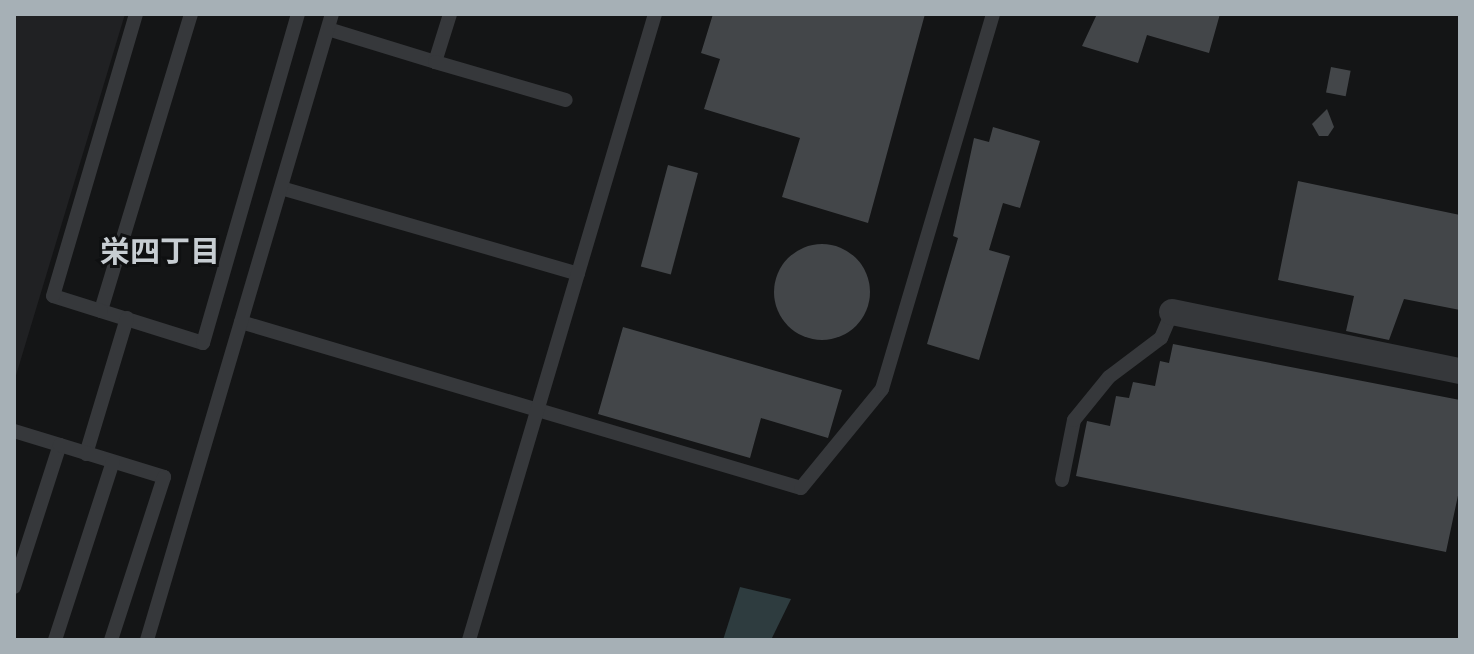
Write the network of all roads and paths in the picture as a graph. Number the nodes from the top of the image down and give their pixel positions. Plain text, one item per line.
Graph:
1 (136, 14) edge
2 (191, 14) edge
3 (298, 14) edge
4 (332, 14) edge
5 (450, 14) edge
6 (655, 14) edge
7 (993, 14) edge
8 (328, 29) junction
9 (435, 62) junction
10 (566, 100) dead end
11 (281, 188) junction
12 (578, 274) junction
13 (101, 311) junction
14 (1172, 312) joint
15 (127, 318) junction
16 (241, 322) junction
17 (1460, 371) edge
18 (538, 409) junction
19 (14, 431) edge
20 (60, 445) junction
21 (86, 454) junction
22 (113, 462) junction
23 (1062, 480) dead end
24 (14, 587) edge
25 (55, 640) edge
26 (111, 640) edge
27 (147, 640) edge
28 (469, 640) edge

1 - 13 lane
2 - 13 lane
3 - 15 lane
4 - 8 lane
5 - 9 lane
6 - 12 lane
7 - 18 lane
8 - 9 lane
8 - 11 lane
9 - 10 lane
11 - 12 lane
11 - 16 lane
12 - 18 lane
13 - 15 lane
14 - 17 street
14 - 23 lane
15 - 21 lane
16 - 18 lane
16 - 27 lane
18 - 28 lane
19 - 20 lane
20 - 21 lane
20 - 24 lane
21 - 22 lane
22 - 25 lane
22 - 26 lane

